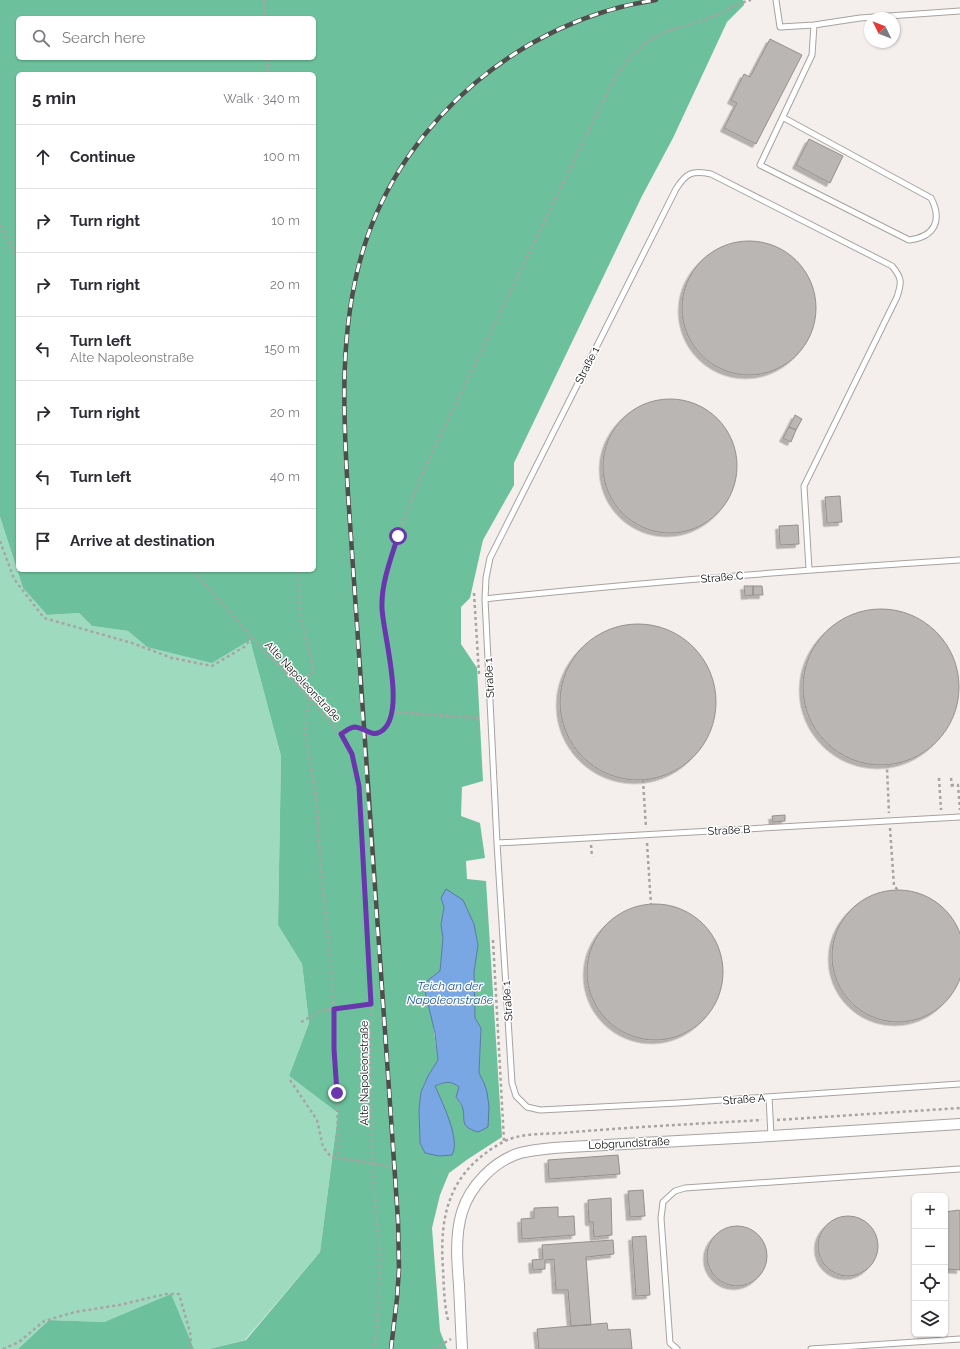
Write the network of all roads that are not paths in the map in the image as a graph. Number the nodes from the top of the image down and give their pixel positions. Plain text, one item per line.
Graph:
1 (776, 0) edge
2 (960, 11) edge
3 (814, 25) junction
4 (784, 118) junction
5 (960, 560) edge
6 (810, 569) junction
7 (485, 599) junction
8 (960, 817) edge
9 (497, 843) junction
10 (960, 1084) edge
11 (769, 1097) junction
12 (527, 1107) joint
13 (960, 1124) edge
14 (771, 1136) junction
15 (960, 1169) edge
16 (960, 1339) edge
17 (960, 1346) edge
18 (462, 1349) edge
19 (677, 1349) edge
20 (811, 1349) edge

1 - 3 lane
2 - 3 lane
3 - 4 lane
4 - 4 lane
5 - 6 lane, Straße C
6 - 7 lane, Straße C
6 - 7 lane, Straße 1
7 - 9 lane, Straße 1
8 - 9 lane, Straße B
9 - 12 lane, Straße 1
10 - 11 lane, Straße A
11 - 12 lane, Straße A
11 - 14 lane
13 - 14 street, Lobgrundstraße
14 - 18 street, Lobgrundstraße
15 - 19 lane
16 - 17 lane
16 - 20 lane

